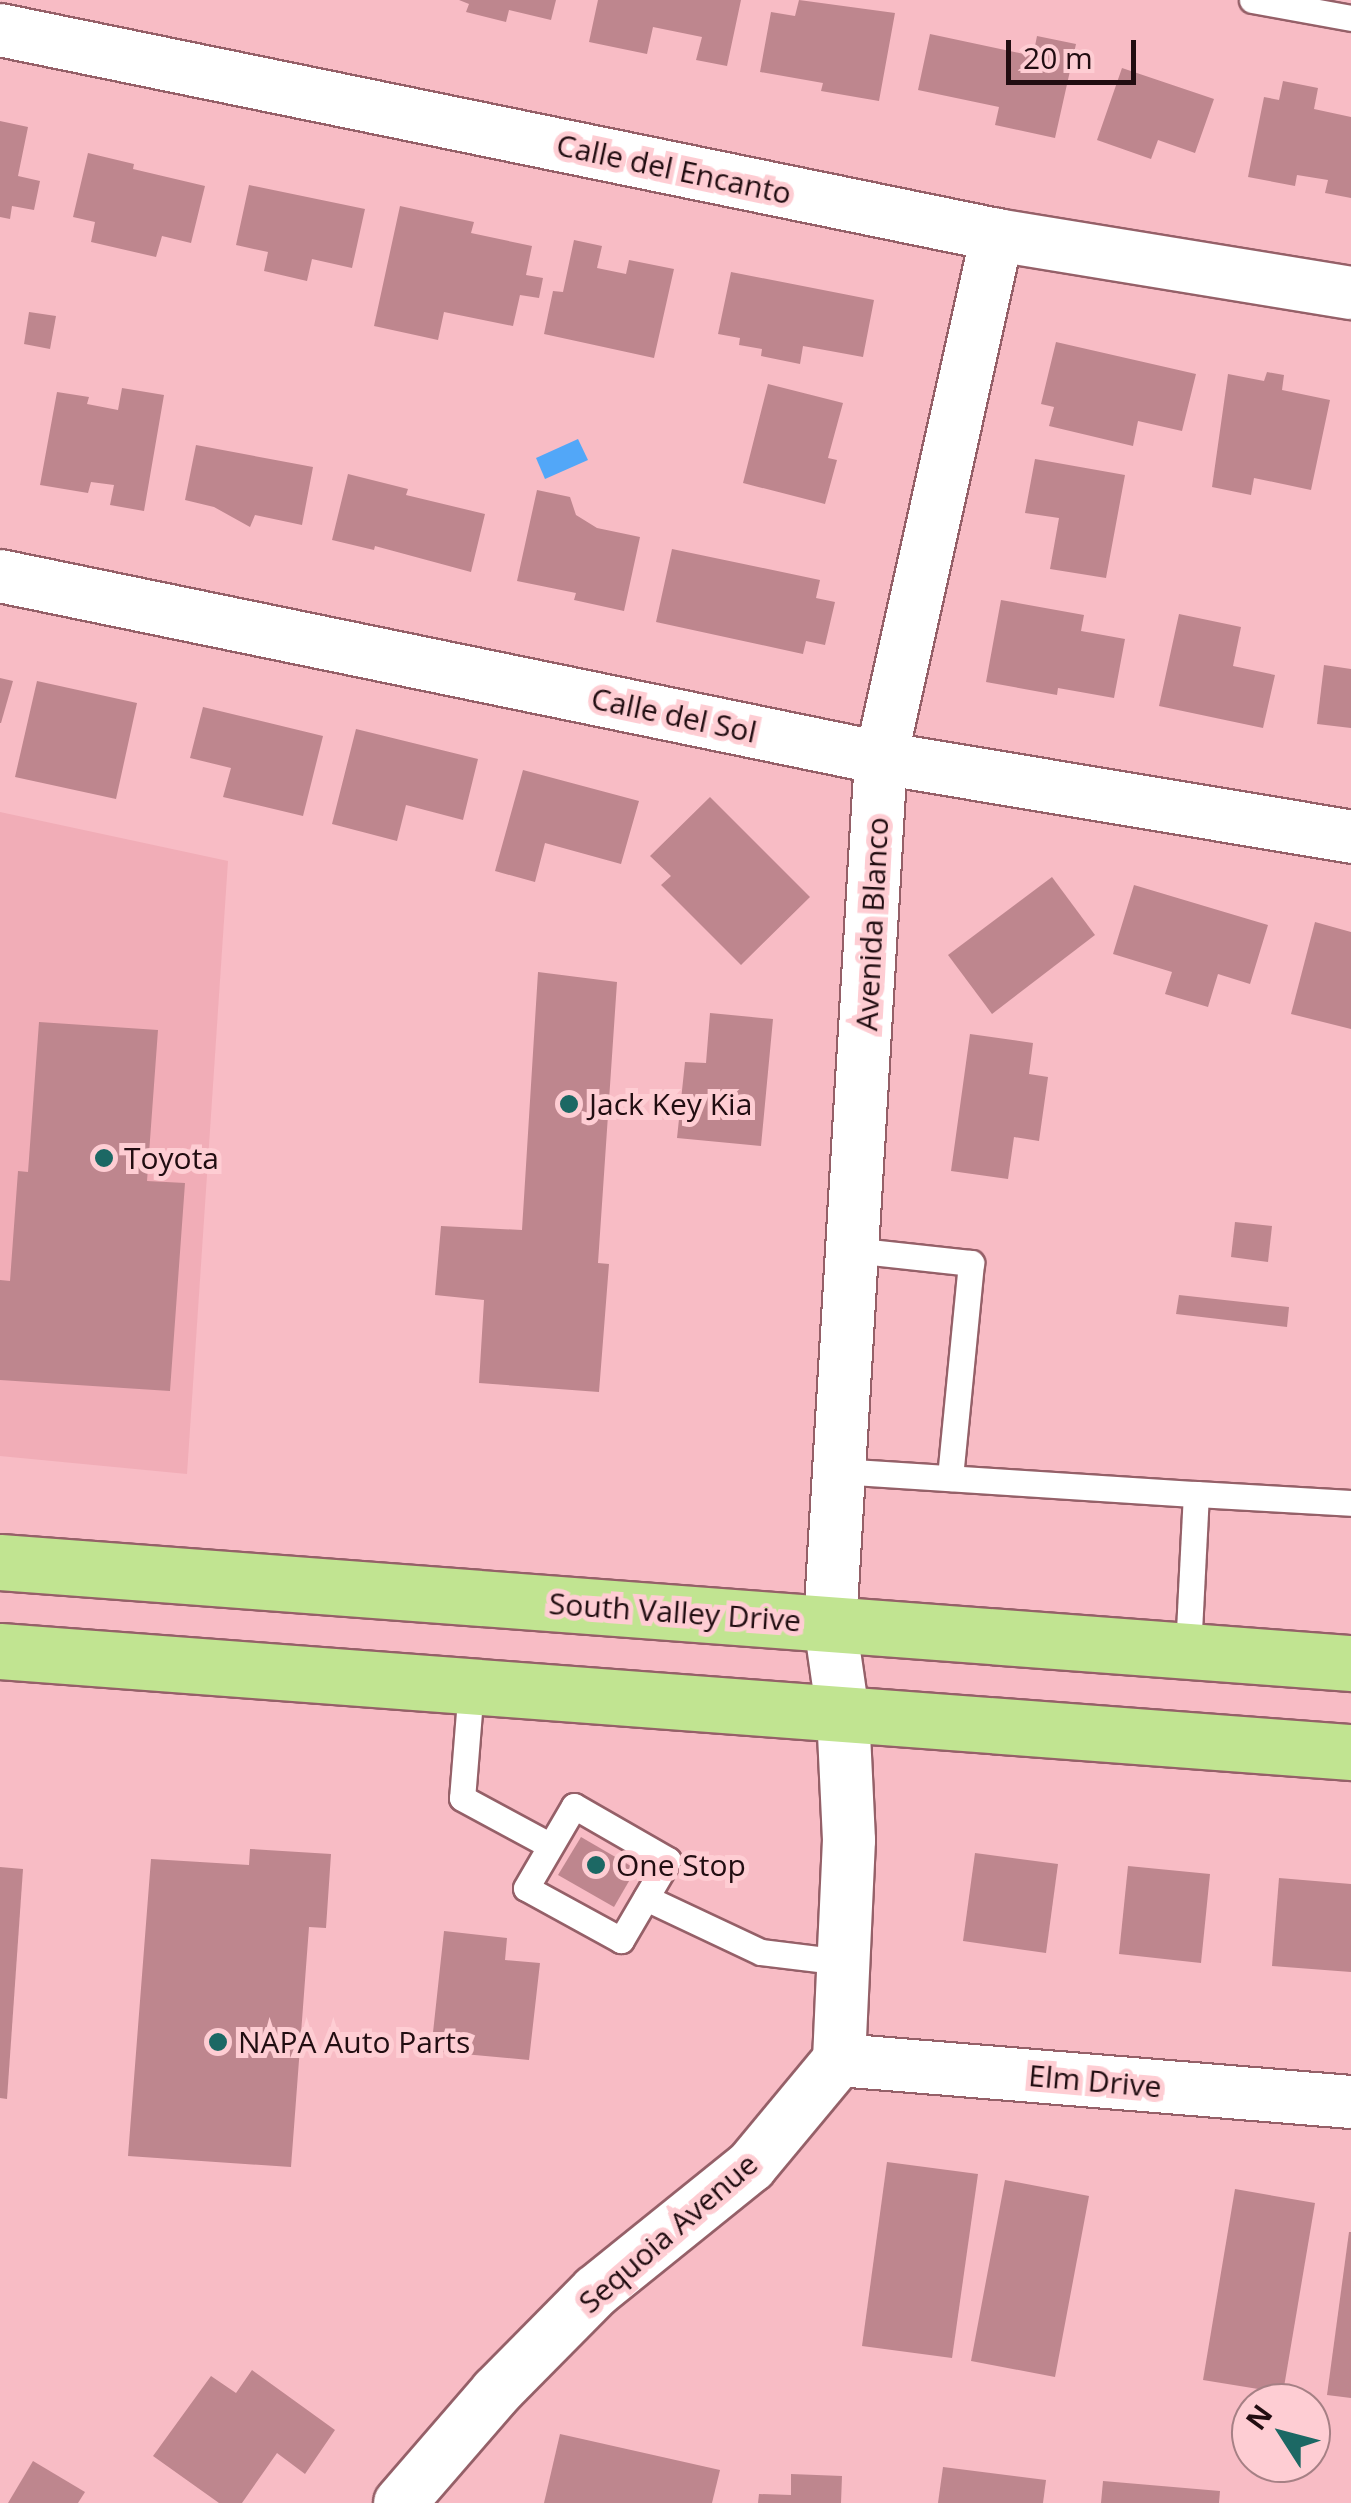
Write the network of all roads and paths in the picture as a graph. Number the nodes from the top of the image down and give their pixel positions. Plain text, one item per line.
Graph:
1 (1252, 0) edge
2 (1351, 18) edge
3 (0, 30) edge
4 (996, 235) junction
5 (1351, 293) edge
6 (0, 576) edge
7 (882, 758) junction
8 (1351, 837) edge
9 (852, 1250) junction
10 (839, 1471) junction
11 (950, 1478) junction
12 (1196, 1494) junction
13 (1351, 1503) edge
14 (0, 1562) edge
15 (830, 1624) junction
16 (0, 1651) edge
17 (1188, 1651) junction
18 (1351, 1663) edge
19 (471, 1687) junction
20 (843, 1714) junction
21 (1351, 1752) edge
22 (549, 1845) junction
23 (646, 1898) junction
24 (843, 1962) junction
25 (839, 2060) junction
26 (1351, 2102) edge
27 (400, 2503) edge

1 - 2 lane
3 - 4 street, Calle del Encanto
4 - 5 street, Calle del Encanto
4 - 7 street, Avenida Blanco
6 - 7 street, Calle del Sol
7 - 8 street, Calle del Sol
7 - 9 street, Avenida Blanco
9 - 10 street, Avenida Blanco
9 - 11 lane
10 - 11 lane
10 - 15 street, Avenida Blanco
11 - 12 lane
12 - 13 lane
12 - 17 lane
14 - 15 main road, South Valley Drive
15 - 17 main road, South Valley Drive
15 - 20 street
16 - 19 main road
17 - 18 main road, South Valley Drive
19 - 20 main road
19 - 22 lane
20 - 21 main road
20 - 24 street
22 - 23 lane
22 - 23 lane
23 - 24 lane
24 - 25 street
25 - 26 street, Elm Drive
25 - 27 street, Sequoia Avenue

